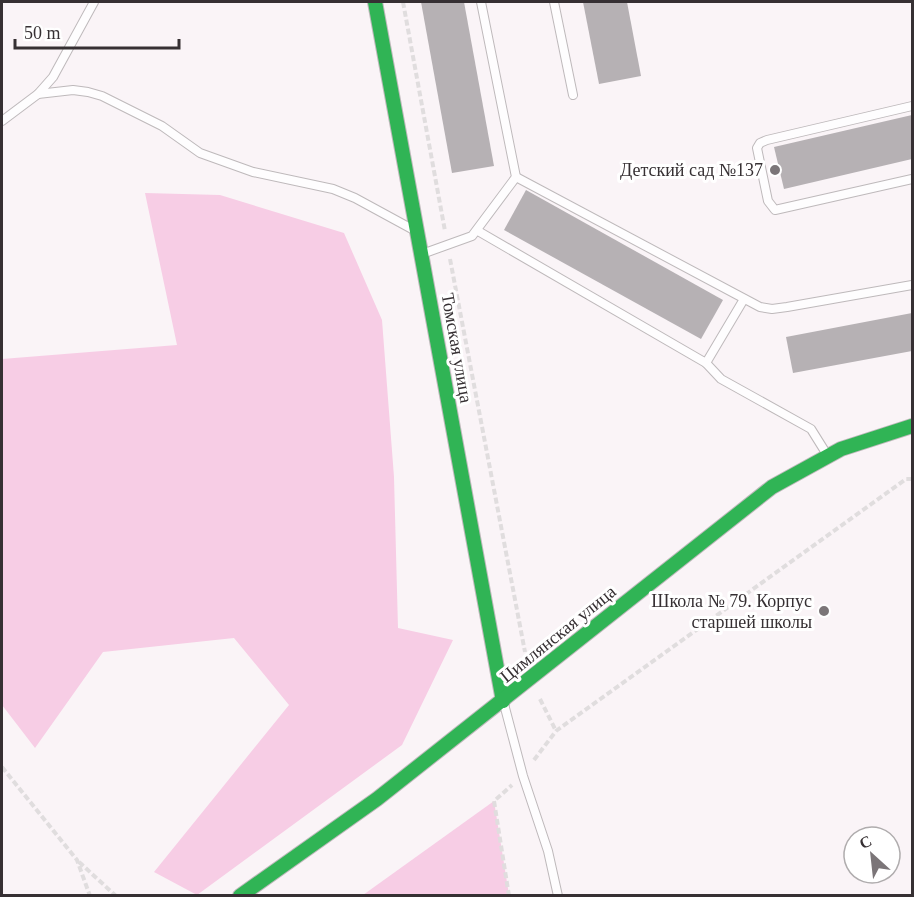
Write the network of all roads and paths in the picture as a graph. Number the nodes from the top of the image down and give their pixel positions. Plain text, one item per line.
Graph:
1 (94, 2) edge
2 (375, 2) edge
3 (403, 2) edge
4 (481, 2) edge
5 (554, 2) edge
6 (38, 94) junction
7 (573, 95) dead end
8 (912, 106) edge
9 (2, 121) edge
10 (516, 177) junction
11 (912, 179) edge
12 (478, 231) junction
13 (418, 232) junction
14 (448, 245) junction
15 (421, 254) junction
16 (912, 285) edge
17 (744, 299) junction
18 (706, 363) junction
19 (912, 426) edge
20 (828, 456) junction
21 (912, 479) edge
22 (530, 679) junction
23 (503, 701) junction
24 (556, 731) junction
25 (2, 767) edge
26 (523, 776) junction
27 (77, 860) junction
28 (90, 896) edge
29 (116, 896) edge
30 (240, 896) edge
31 (509, 896) edge
32 (558, 896) edge

1 - 6 lane
2 - 13 main road, Томская улица
3 - 14 path
4 - 10 lane
5 - 7 lane
6 - 9 lane
6 - 13 lane
8 - 11 lane
10 - 12 lane
10 - 17 lane
12 - 14 lane
12 - 18 lane
13 - 15 main road, Томская улица
14 - 15 lane
14 - 22 path
15 - 23 main road, Томская улица
16 - 17 lane
17 - 18 lane
18 - 20 lane
19 - 20 main road, Цимлянская улица
20 - 22 main road, Цимлянская улица
21 - 24 path
22 - 23 main road, Цимлянская улица
22 - 24 path
23 - 26 lane
23 - 30 main road, Цимлянская улица
24 - 26 path
25 - 27 path
26 - 31 path
26 - 32 lane
27 - 28 path
27 - 29 path

